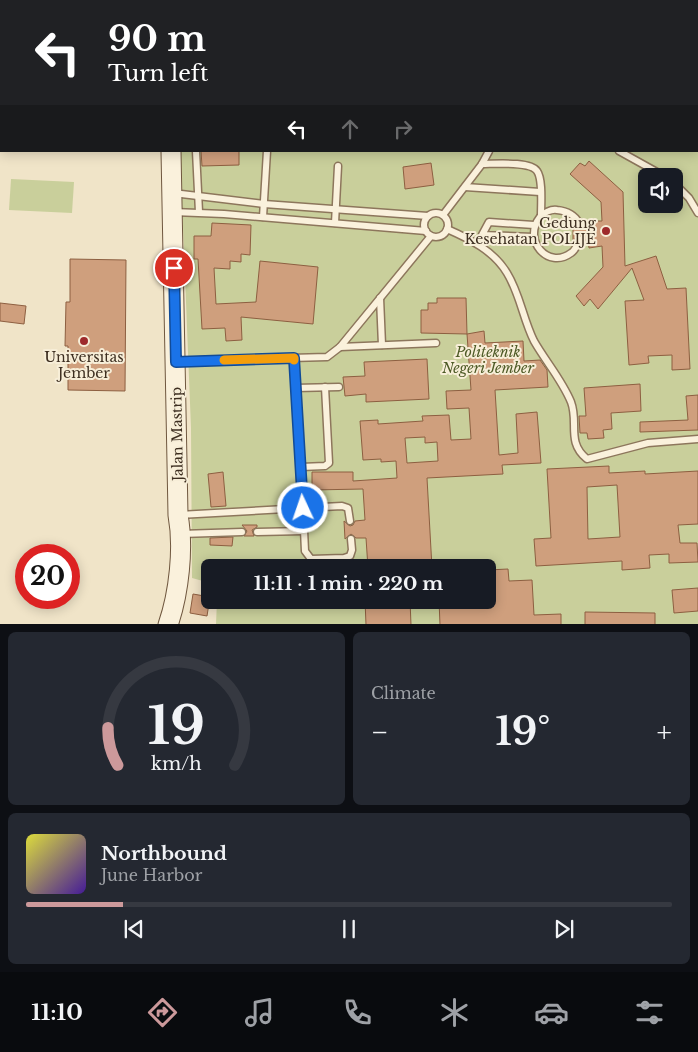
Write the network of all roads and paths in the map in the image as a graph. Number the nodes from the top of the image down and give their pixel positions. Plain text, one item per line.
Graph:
1 (170, 152) edge
2 (196, 152) edge
3 (267, 152) edge
4 (488, 152) edge
5 (621, 152) edge
6 (482, 164) junction
7 (338, 166) dead end
8 (650, 168) edge
9 (465, 187) junction
10 (540, 192) junction
11 (683, 192) edge
12 (199, 196) junction
13 (172, 202) junction
14 (264, 204) junction
15 (336, 209) junction
16 (199, 212) junction
17 (698, 212) edge
18 (443, 215) junction
19 (542, 215) junction
20 (428, 216) junction
21 (263, 217) junction
22 (334, 223) junction
23 (579, 223) dead end
24 (534, 225) junction
25 (447, 229) junction
26 (429, 233) junction
27 (482, 235) junction
28 (533, 237) junction
29 (469, 238) junction
30 (580, 240) dead end
31 (380, 298) junction
32 (436, 342) dead end
33 (382, 345) junction
34 (340, 347) junction
35 (294, 358) junction
36 (176, 362) junction
37 (324, 387) junction
38 (339, 387) dead end
39 (295, 388) junction
40 (698, 439) edge
41 (301, 468) junction
42 (303, 508) junction
43 (178, 515) junction
44 (350, 521) dead end
45 (304, 531) junction
46 (242, 532) dead end
47 (257, 532) dead end
48 (181, 534) junction
49 (351, 538) dead end
50 (171, 623) edge

1 - 13 main road, Jalan Mastrip
2 - 12 lane
3 - 14 lane
4 - 6 lane
5 - 8 lane
6 - 9 lane
6 - 10 lane
7 - 15 lane
9 - 10 lane
9 - 18 lane
10 - 19 lane
11 - 17 lane
12 - 13 lane
12 - 14 lane
12 - 16 lane
13 - 16 lane
13 - 36 main road, Jalan Mastrip
14 - 15 lane
14 - 21 lane
15 - 20 lane
15 - 22 lane
16 - 21 lane
18 - 20 lane
18 - 25 lane
19 - 23 lane
19 - 24 lane
20 - 26 lane
21 - 22 lane
22 - 26 lane
24 - 27 lane
24 - 28 lane
25 - 26 lane
25 - 29 lane
26 - 31 lane
27 - 28 lane
27 - 29 lane
28 - 30 lane
29 - 40 lane
31 - 33 lane
31 - 34 lane
32 - 33 lane
33 - 34 lane
34 - 35 lane
35 - 36 lane
35 - 39 lane
36 - 43 main road, Jalan Mastrip
37 - 38 lane
37 - 39 lane
37 - 41 lane
39 - 41 lane
41 - 42 lane
42 - 43 lane
42 - 44 lane
42 - 45 lane
43 - 48 main road, Jalan Mastrip
45 - 47 lane
45 - 49 lane
46 - 48 lane
48 - 50 main road, Jalan Mastrip

